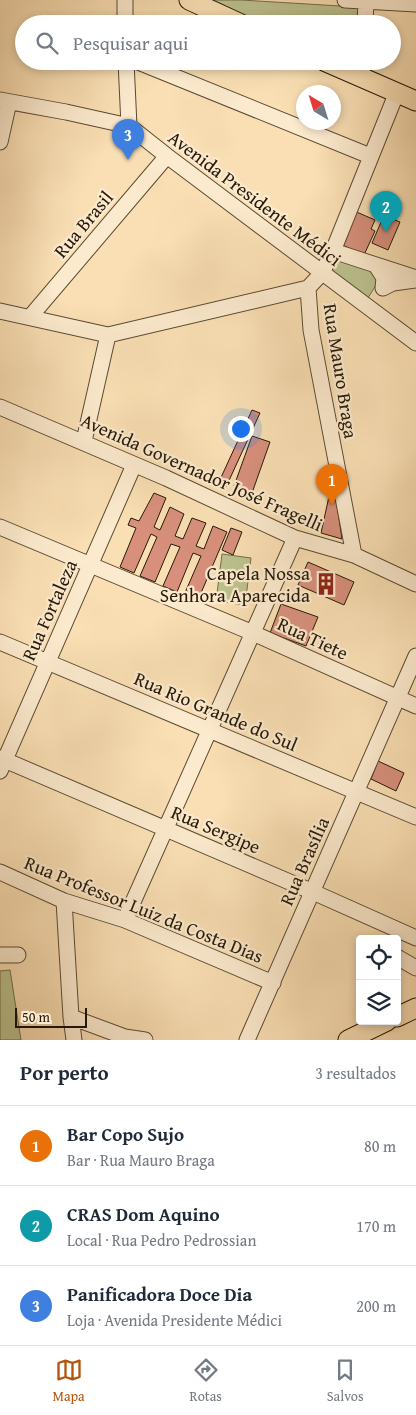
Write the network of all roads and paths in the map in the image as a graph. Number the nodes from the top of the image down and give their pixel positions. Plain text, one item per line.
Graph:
1 (125, 0) edge
2 (189, 0) edge
3 (345, 0) edge
4 (366, 1) junction
5 (416, 4) edge
6 (125, 15) edge
7 (222, 15) edge
8 (365, 15) edge
9 (126, 70) edge
10 (158, 70) edge
11 (363, 70) edge
12 (397, 92) junction
13 (4, 101) edge
14 (416, 101) edge
15 (129, 126) junction
16 (0, 142) edge
17 (166, 156) junction
18 (370, 156) junction
19 (333, 251) junction
20 (377, 267) junction
21 (322, 273) junction
22 (416, 279) edge
23 (308, 288) junction
24 (383, 288) junction
25 (368, 307) junction
26 (0, 311) edge
27 (30, 317) junction
28 (108, 335) junction
29 (416, 343) edge
30 (0, 407) edge
31 (84, 441) junction
32 (134, 465) junction
33 (0, 527) edge
34 (295, 538) junction
35 (354, 555) junction
36 (90, 566) junction
37 (416, 584) edge
38 (253, 633) junction
39 (0, 642) edge
40 (416, 656) edge
41 (48, 662) junction
42 (397, 699) junction
43 (416, 706) edge
44 (210, 730) junction
45 (2, 763) edge
46 (356, 792) junction
47 (416, 817) edge
48 (165, 829) junction
49 (0, 872) edge
50 (313, 892) junction
51 (64, 901) junction
52 (125, 920) junction
53 (391, 934) edge
54 (416, 938) edge
55 (0, 955) edge
56 (18, 955) dead end
57 (401, 959) edge
58 (416, 968) edge
59 (272, 983) junction
60 (416, 1008) edge
61 (401, 1015) edge
62 (71, 1017) junction
63 (379, 1025) edge
64 (74, 1040) edge
65 (145, 1040) edge
66 (248, 1040) edge
67 (348, 1040) edge

1 - 6 street
2 - 7 main road
3 - 4 street
4 - 5 street
4 - 8 street
9 - 15 street
10 - 18 street
11 - 12 main road
12 - 14 main road
12 - 18 street, Rua Mauro Braga
13 - 15 street, Avenida Presidente Médici
13 - 16 street
15 - 17 street, Avenida Presidente Médici
17 - 21 street, Avenida Presidente Médici
17 - 27 street, Rua Brasil
18 - 19 street, Rua Mauro Braga
19 - 20 street
19 - 21 street, Rua Mauro Braga
20 - 22 street
20 - 24 street
21 - 23 street, Rua Mauro Braga
21 - 25 street, Avenida Presidente Médici
22 - 24 street
23 - 28 street
23 - 35 street, Rua Mauro Braga
24 - 25 street
25 - 29 street, Avenida Presidente Médici
26 - 27 street
27 - 28 street
28 - 31 street
30 - 31 street, Avenida Governador José Fragelli
31 - 32 street, Avenida Governador José Fragelli
32 - 34 street, Avenida Governador José Fragelli
32 - 36 street, Rua Fortaleza
33 - 36 street, Rua Tiete
34 - 35 street, Avenida Governador José Fragelli
34 - 38 street
35 - 37 street, Avenida Governador José Fragelli
36 - 38 street, Rua Tiete
36 - 41 street, Rua Fortaleza
38 - 42 street, Rua Tiete
38 - 44 street
39 - 41 street, Rua Rio Grande do Sul
40 - 42 street, Rua Brasília
41 - 44 street, Rua Rio Grande do Sul
41 - 45 street, Rua Fortaleza
42 - 43 street, Rua Tiete
42 - 46 street, Rua Brasília
44 - 46 street, Rua Rio Grande do Sul
44 - 48 street
45 - 48 street, Rua Sergipe
46 - 47 street, Rua Rio Grande do Sul
46 - 50 street, Rua Brasília
48 - 50 street, Rua Sergipe
48 - 52 street
49 - 51 street, Rua Professor Luiz da Costa Dias
50 - 53 street, Rua Sergipe
50 - 59 street, Rua Brasília
51 - 52 street, Rua Professor Luiz da Costa Dias
51 - 62 street
52 - 59 street, Rua Professor Luiz da Costa Dias
53 - 54 street, Rua Sergipe
55 - 56 street
57 - 58 street
59 - 66 street, Rua Brasília
60 - 61 main road
62 - 64 street
62 - 65 street
63 - 67 main road

